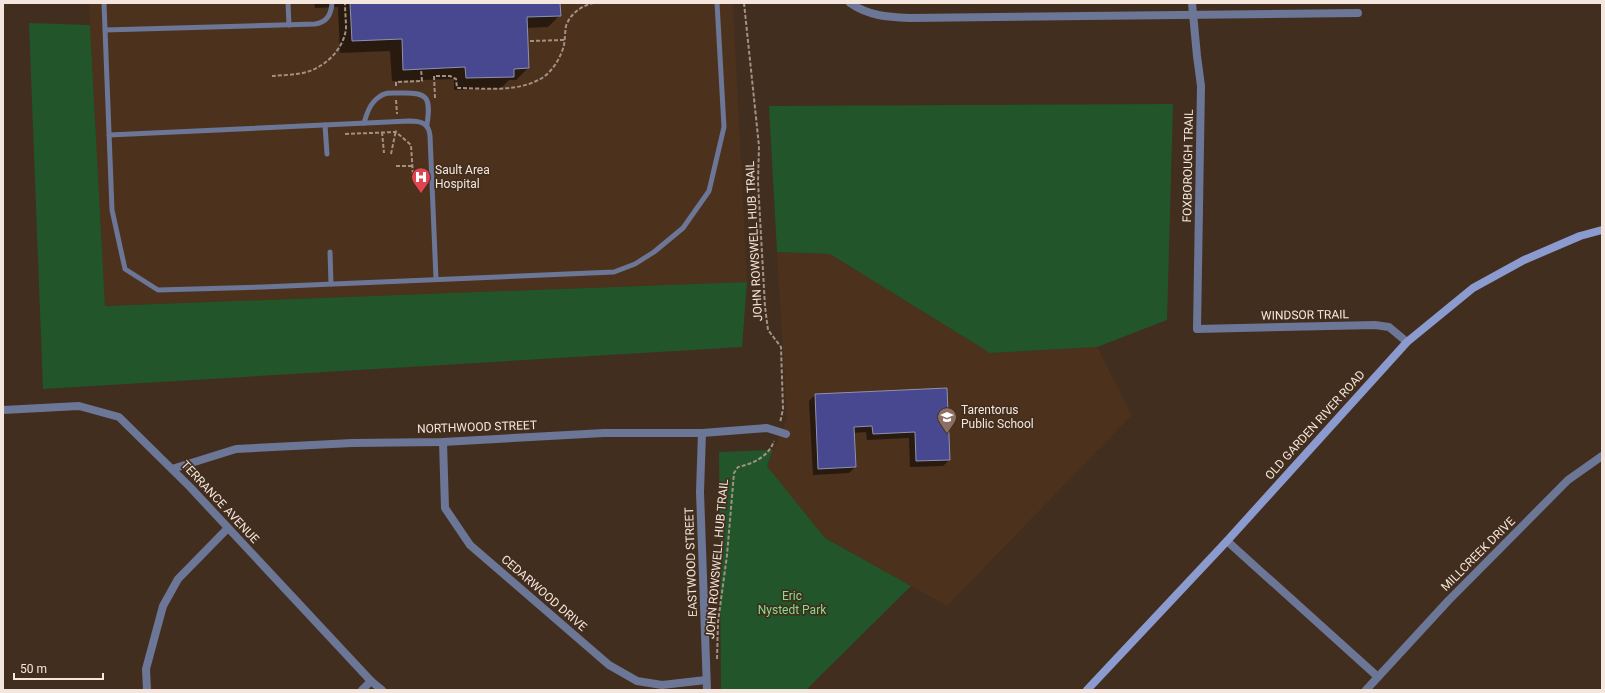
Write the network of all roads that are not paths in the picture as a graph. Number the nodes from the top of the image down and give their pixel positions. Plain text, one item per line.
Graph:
1 (104, 3) edge
2 (288, 3) edge
3 (332, 3) edge
4 (718, 3) edge
5 (850, 3) edge
6 (1192, 3) edge
7 (1358, 13) dead end
8 (1192, 14) junction
9 (289, 25) junction
10 (105, 30) junction
11 (364, 123) junction
12 (325, 125) junction
13 (427, 125) junction
14 (109, 135) junction
15 (326, 154) dead end
16 (1602, 230) edge
17 (330, 252) dead end
18 (436, 279) junction
19 (331, 284) junction
20 (1197, 329) joint
21 (1407, 342) junction
22 (3, 410) edge
23 (702, 433) junction
24 (782, 433) road end
25 (443, 442) junction
26 (1602, 456) edge
27 (172, 469) junction
28 (228, 528) junction
29 (1227, 541) junction
30 (1378, 677) junction
31 (371, 680) junction
32 (706, 680) junction
33 (147, 690) edge
34 (362, 690) edge
35 (382, 690) edge
36 (708, 690) edge
37 (1087, 690) edge
38 (1366, 690) edge

1 - 10 lane
2 - 9 lane
3 - 9 lane
4 - 18 lane
5 - 8 street
6 - 8 street, FOXBOROUGH TRAIL
7 - 8 street
8 - 20 street, FOXBOROUGH TRAIL
9 - 10 lane
10 - 14 lane
11 - 12 lane
11 - 13 lane
11 - 13 lane
12 - 14 lane
12 - 15 lane
13 - 18 lane
14 - 19 lane
16 - 21 main road, OLD GARDEN RIVER ROAD
17 - 19 lane
18 - 19 lane
20 - 21 street, WINDSOR TRAIL
21 - 29 main road, OLD GARDEN RIVER ROAD
22 - 27 street, TERRANCE AVENUE
23 - 24 street, NORTHWOOD STREET
23 - 25 street, NORTHWOOD STREET
23 - 32 street, EASTWOOD STREET
25 - 27 street, NORTHWOOD STREET
25 - 32 street, CEDARWOOD DRIVE
26 - 30 street, MILLCREEK DRIVE
27 - 28 street, TERRANCE AVENUE
28 - 31 street, TERRANCE AVENUE
28 - 33 street
29 - 30 street
29 - 37 main road, OLD GARDEN RIVER ROAD
30 - 38 street, MILLCREEK DRIVE
31 - 34 street
31 - 35 street, TERRANCE AVENUE
32 - 36 street, EASTWOOD STREET

